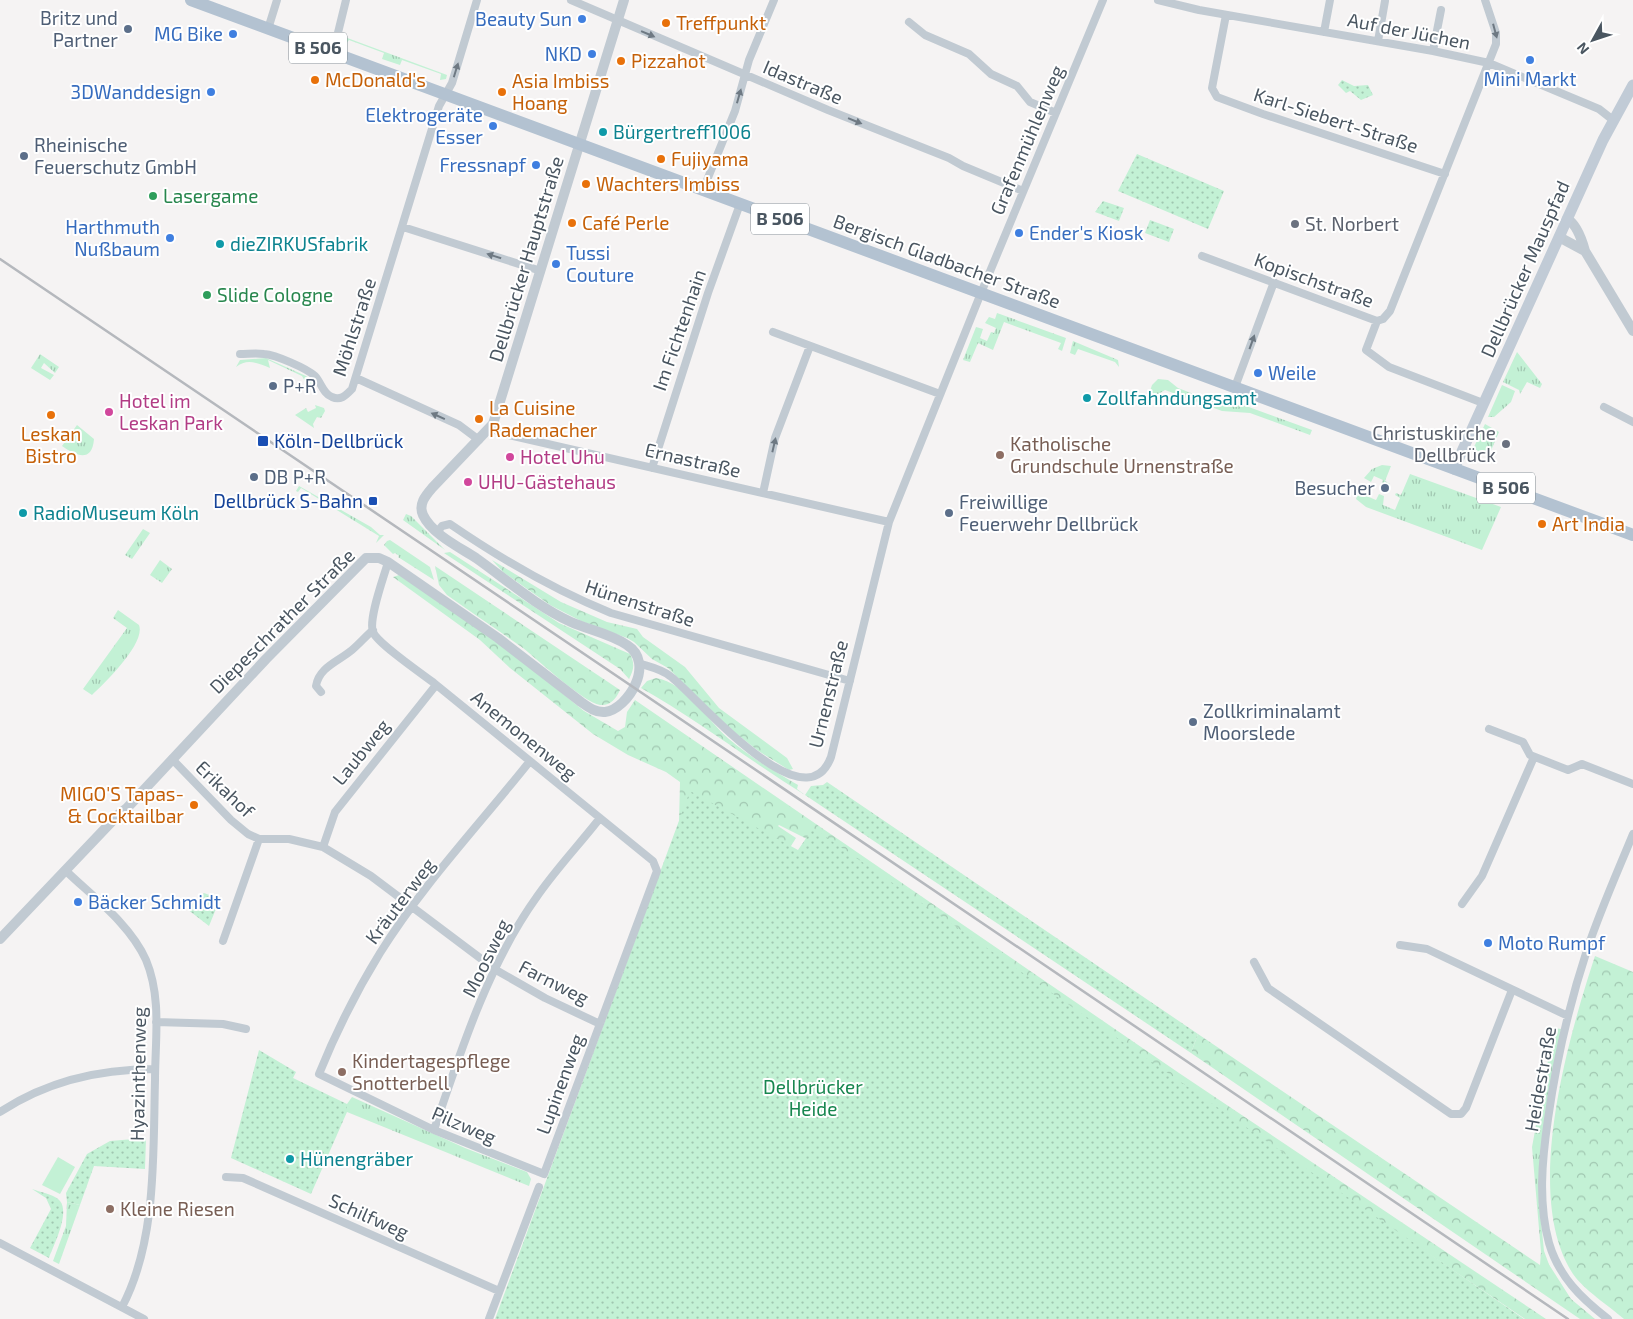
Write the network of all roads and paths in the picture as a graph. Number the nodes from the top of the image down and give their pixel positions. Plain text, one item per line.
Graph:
1 (277, 0) edge
2 (346, 0) edge
3 (477, 0) edge
4 (571, 0) edge
5 (624, 0) edge
6 (774, 0) edge
7 (1103, 0) edge
8 (1158, 0) edge
9 (1330, 0) edge
10 (1484, 0) edge
11 (199, 1) edge
12 (1385, 1) dead end
13 (1441, 10) dead end
14 (1226, 15) junction
15 (618, 20) junction
16 (909, 22) dead end
17 (268, 28) junction
18 (1324, 32) junction
19 (1378, 41) junction
20 (1434, 51) junction
21 (333, 53) junction
22 (1490, 63) junction
23 (745, 75) junction
24 (1633, 85) edge
25 (446, 95) junction
26 (1056, 113) junction
27 (1613, 120) junction
28 (579, 144) junction
29 (1445, 174) junction
30 (703, 190) junction
31 (1023, 191) junction
32 (740, 204) junction
33 (1567, 220) junction
34 (403, 228) junction
35 (1559, 237) junction
36 (1585, 251) junction
37 (1202, 256) dead end
38 (541, 271) junction
39 (1274, 282) junction
40 (981, 293) junction
41 (1377, 321) junction
42 (1633, 329) edge
43 (773, 332) dead end
44 (810, 346) junction
45 (240, 354) dead end
46 (356, 378) junction
47 (1235, 387) junction
48 (940, 394) junction
49 (1482, 403) junction
50 (1604, 407) dead end
51 (1633, 422) edge
52 (491, 427) junction
53 (479, 440) junction
54 (652, 468) junction
55 (1454, 469) junction
56 (763, 493) junction
57 (889, 522) junction
58 (438, 531) junction
59 (1633, 535) edge
60 (388, 562) junction
61 (372, 630) junction
62 (641, 664) junction
63 (850, 680) junction
64 (436, 685) junction
65 (321, 692) dead end
66 (1489, 729) dead end
67 (1534, 757) junction
68 (172, 759) junction
69 (530, 761) junction
70 (1633, 784) edge
71 (600, 818) junction
72 (1633, 834) edge
73 (259, 839) junction
74 (324, 847) junction
75 (656, 866) joint
76 (65, 870) junction
77 (1462, 904) dead end
78 (411, 908) junction
79 (0, 939) edge
80 (223, 942) dead end
81 (1400, 945) dead end
82 (1254, 962) dead end
83 (496, 970) junction
84 (1512, 990) junction
85 (1568, 1016) junction
86 (156, 1022) junction
87 (600, 1024) junction
88 (246, 1029) dead end
89 (155, 1069) junction
90 (319, 1074) joint
91 (0, 1112) edge
92 (434, 1130) junction
93 (544, 1174) joint
94 (226, 1177) dead end
95 (539, 1187) dead end
96 (0, 1243) edge
97 (499, 1290) junction
98 (122, 1307) junction
99 (144, 1319) edge
100 (489, 1319) edge
101 (1608, 1319) edge

1 - 17 street
2 - 21 street
25 -> 3 street, Möhlstraße
4 - 15 street, Idastraße
5 - 15 street, Dellbrücker Hauptstraße
6 - 23 street
7 - 26 street, Grafenmühlenweg
8 - 14 street, Auf der Jüchen
9 - 18 street
10 -> 22 street
11 - 17 main road, Bergisch Gladbacher Straße / B 506
12 - 19 street
13 - 20 street
14 - 18 street, Auf der Jüchen
14 - 29 street, Karl-Siebert-Straße
15 -> 23 street, Idastraße
15 - 28 street, Dellbrücker Hauptstraße
16 - 26 street
17 - 21 main road, Bergisch Gladbacher Straße / B 506
18 - 19 street, Auf der Jüchen
19 - 20 street, Auf der Jüchen
20 - 22 street, Auf der Jüchen
21 - 25 main road, Bergisch Gladbacher Straße / B 506
22 - 27 street, Auf der Jüchen
22 - 29 street
30 -> 23 street
23 -> 31 street, Idastraße
24 - 27 main road, Dellbrücker Mauspfad
25 - 28 main road, Bergisch Gladbacher Straße / B 506
25 - 34 street, Möhlstraße
26 - 31 street, Grafenmühlenweg
27 - 33 main road, Dellbrücker Mauspfad
28 - 30 main road, Bergisch Gladbacher Straße / B 506
28 - 38 street, Dellbrücker Hauptstraße
29 - 41 street
30 - 32 main road, Bergisch Gladbacher Straße / B 506
31 - 40 street, Grafenmühlenweg
32 - 40 main road, Bergisch Gladbacher Straße / B 506
32 - 54 street, Im Fichtenhain
33 - 35 main road, Dellbrücker Mauspfad
33 - 36 street
38 -> 34 street
34 - 46 street, Möhlstraße
35 - 36 street
35 - 49 main road, Dellbrücker Mauspfad
36 - 42 street
37 - 39 street, Kopischstraße
38 - 52 street, Dellbrücker Hauptstraße
39 - 41 street, Kopischstraße
47 -> 39 street
40 - 47 main road, Bergisch Gladbacher Straße / B 506
40 - 48 street, Urnenstraße
41 - 49 street, Kopischstraße
43 - 44 street
44 - 48 street
56 -> 44 street
45 - 46 street, Möhlstraße
53 -> 46 street
47 - 55 main road, Bergisch Gladbacher Straße / B 506
48 - 57 street, Urnenstraße
49 - 55 main road, Dellbrücker Mauspfad
50 - 51 street
52 - 53 street, Dellbrücker Hauptstraße
52 - 54 street, Ernastraße
53 - 58 street, Dellbrücker Hauptstraße
54 - 56 street, Ernastraße
55 - 59 main road, Bergisch Gladbacher Straße / B 506
56 - 57 street, Ernastraße
57 - 63 street, Urnenstraße
58 - 62 street
58 - 63 street, Hünenstraße
60 - 61 street
60 - 62 street, Diepeschrather Straße
60 - 68 street, Diepeschrather Straße
61 - 64 street, Anemonenweg
61 - 65 street
62 - 63 street, Urnenstraße
64 - 69 street, Anemonenweg
64 - 74 street, Laubweg
66 - 67 street
67 - 70 street
67 - 77 street
68 - 73 street, Erikahof
68 - 76 street, Diepeschrather Straße
69 - 71 street, Anemonenweg
69 - 78 street, Kräuterweg
71 - 75 street, Anemonenweg
71 - 83 street, Moosweg
72 - 85 street, Heidestraße
73 - 74 street, Erikahof
73 - 80 street, Erikahof
74 - 78 street, Farnweg
75 - 87 street, Lupinenweg
76 - 79 street, Diepeschrather Straße
76 - 86 street, Hyazinthenweg
78 - 83 street, Farnweg
78 - 90 street, Kräuterweg
81 - 84 street
82 - 84 street
83 - 87 street, Farnweg
83 - 92 street, Moosweg
84 - 85 street
85 - 101 street, Heidestraße
86 - 88 street
86 - 89 street, Hyazinthenweg
87 - 93 street, Lupinenweg
89 - 91 street
89 - 98 street, Hyazinthenweg
90 - 92 street, Pilzweg
92 - 93 street, Pilzweg
94 - 97 street, Schilfweg
95 - 97 street
96 - 98 street
97 - 100 street
98 - 99 street

